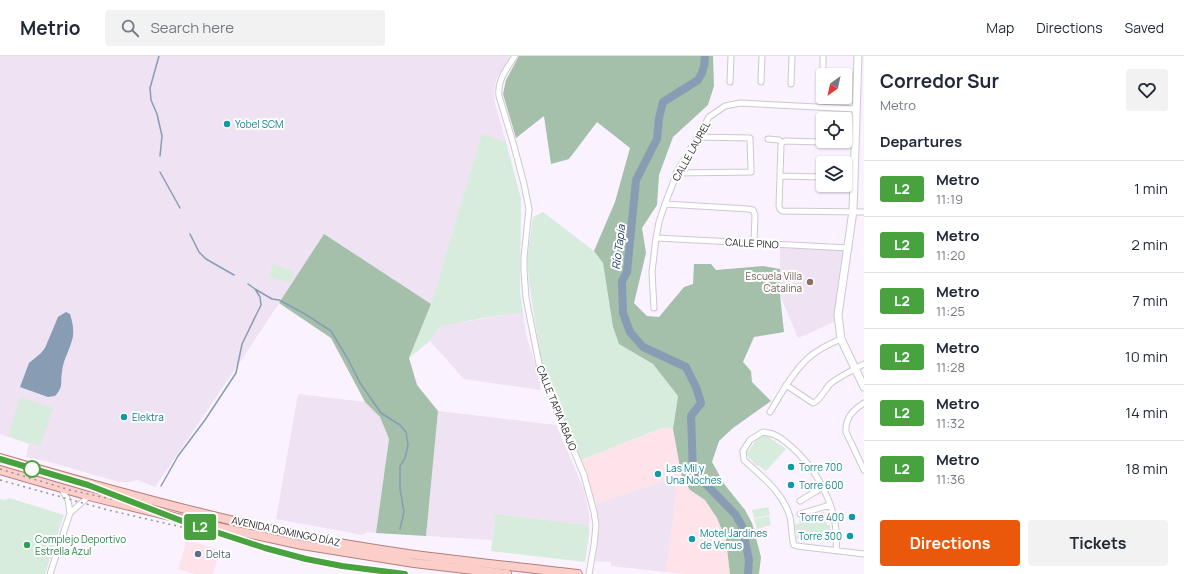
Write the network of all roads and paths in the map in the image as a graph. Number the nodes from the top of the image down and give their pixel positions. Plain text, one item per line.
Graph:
1 (515, 56) edge
2 (731, 56) edge
3 (762, 56) edge
4 (792, 56) edge
5 (823, 56) edge
6 (858, 56) edge
7 (823, 68) edge
8 (730, 82) dead end
9 (760, 82) dead end
10 (791, 84) dead end
11 (856, 109) junction
12 (697, 137) junction
13 (768, 139) dead end
14 (782, 142) junction
15 (856, 143) junction
16 (676, 173) junction
17 (780, 176) junction
18 (816, 177) edge
19 (852, 178) edge
20 (855, 178) junction
21 (665, 204) junction
22 (853, 212) junction
23 (864, 212) edge
24 (656, 238) junction
25 (754, 243) junction
26 (849, 248) junction
27 (654, 308) dead end
28 (841, 339) junction
29 (864, 364) edge
30 (855, 369) junction
31 (786, 385) junction
32 (864, 387) edge
33 (864, 403) edge
34 (770, 412) dead end
35 (0, 458) edge
36 (0, 470) edge
37 (864, 470) edge
38 (823, 487) junction
39 (61, 488) junction
40 (89, 496) junction
41 (800, 501) dead end
42 (830, 505) junction
43 (70, 513) junction
44 (800, 514) dead end
45 (836, 551) junction
46 (864, 554) edge
47 (50, 574) edge
48 (507, 574) edge
49 (578, 574) edge
50 (589, 574) edge

1 - 50 street, CALLE TAPIA ABAJO
2 - 8 street
3 - 9 street
4 - 10 street
5 - 7 street
6 - 11 street
11 - 12 street, CALLE LAUREL
11 - 15 street
12 - 16 street, CALLE LAUREL
12 - 16 street
13 - 14 street
14 - 15 street
14 - 17 street
15 - 20 street
16 - 21 street, CALLE LAUREL
17 - 18 street
17 - 22 street
19 - 20 street
20 - 22 street
21 - 24 street, CALLE LAUREL
21 - 25 street
22 - 23 street
22 - 26 street
24 - 25 street, CALLE PINO
24 - 27 street, CALLE LAUREL
25 - 26 street, CALLE PINO
26 - 28 street
28 - 30 street
28 - 31 street
29 - 30 street
30 - 31 street
30 - 32 street
31 - 34 street
33 - 37 street
35 - 49 main road, AVENIDA DOMINGO DÍAZ
36 - 39 main road, AVENIDA DOMINGO DÍAZ
38 - 41 street
38 - 42 street
38 - 45 street
39 - 40 main road, AVENIDA DOMINGO DÍAZ
39 - 43 street
40 - 43 street
40 - 48 main road, AVENIDA DOMINGO DÍAZ
42 - 44 street
42 - 45 street
43 - 47 street
45 - 46 street

